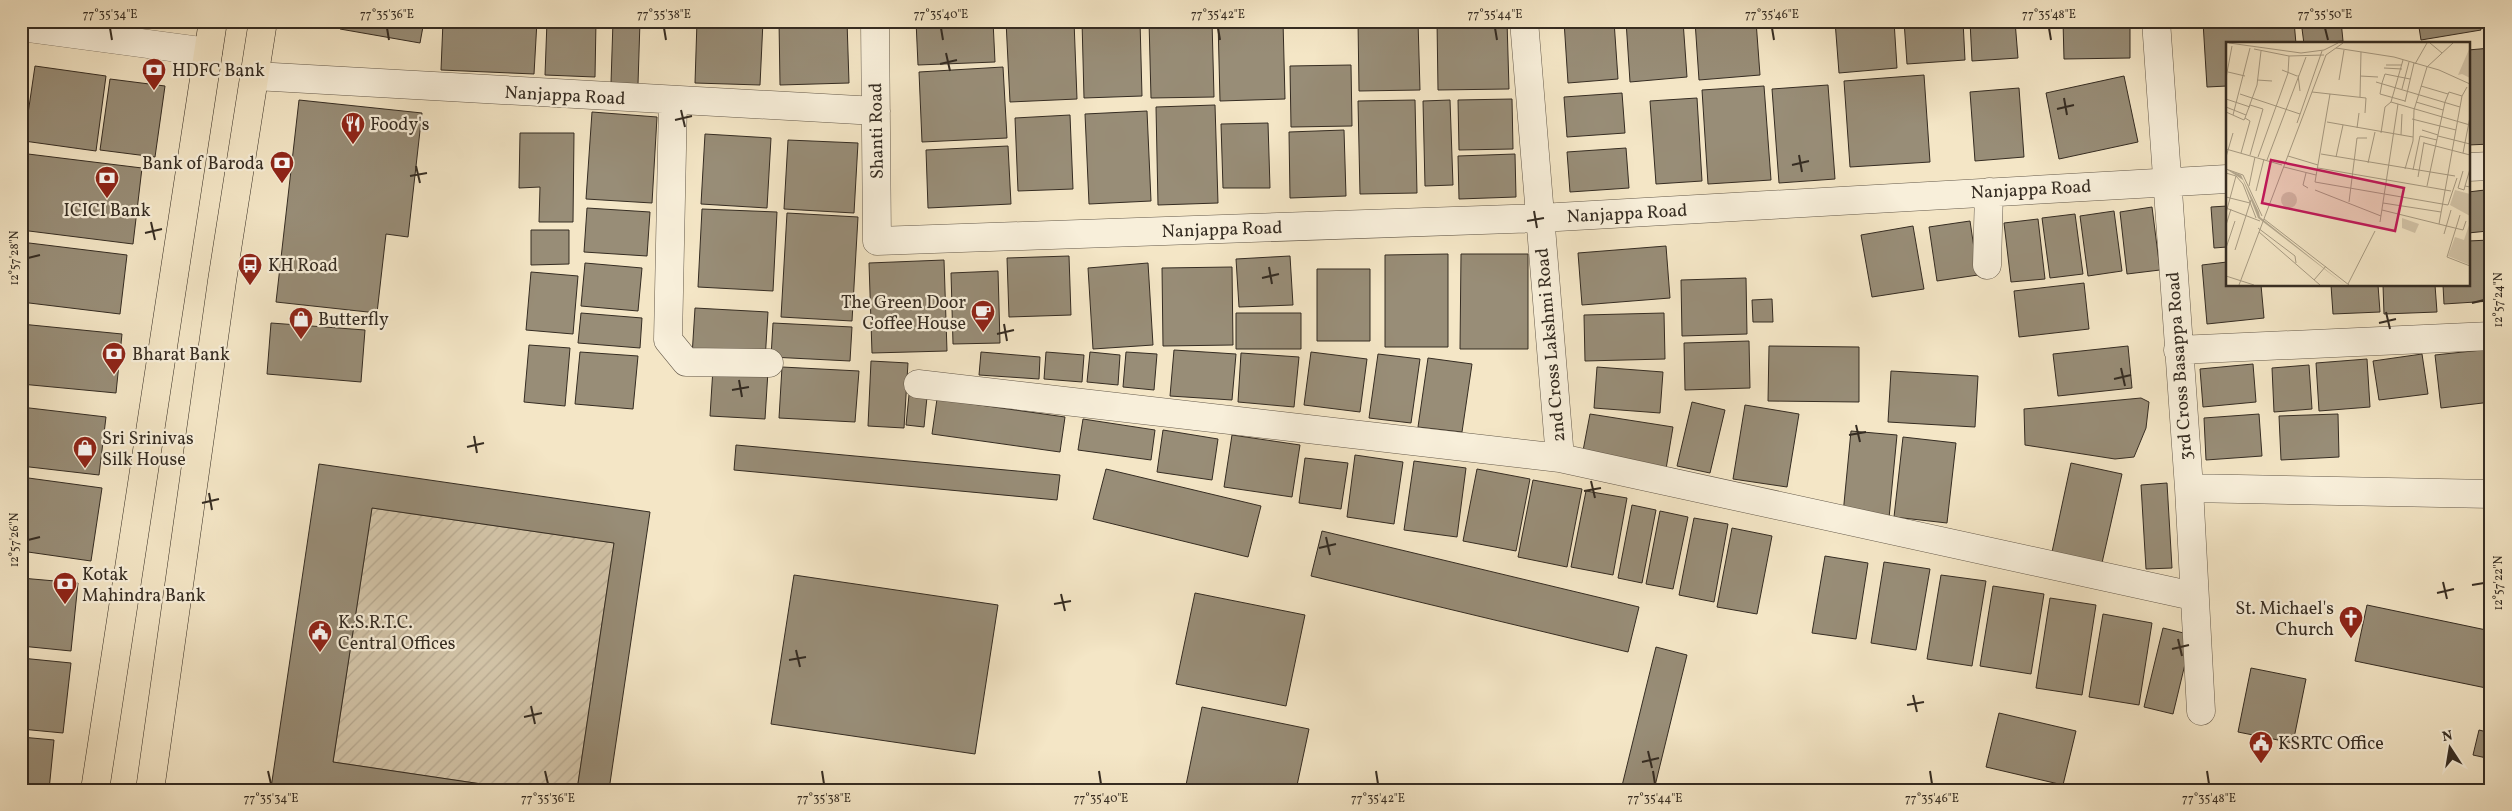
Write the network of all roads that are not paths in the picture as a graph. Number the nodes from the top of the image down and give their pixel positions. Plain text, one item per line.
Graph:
1 (213, 21) edge
2 (263, 21) edge
3 (874, 21) edge
4 (1524, 21) edge
5 (2156, 21) edge
6 (21, 27) edge
7 (208, 52) junction
8 (255, 76) junction
9 (673, 100) junction
10 (876, 111) junction
11 (2491, 166) edge
12 (2470, 167) edge
13 (2226, 179) edge
14 (2166, 182) junction
15 (1989, 192) junction
16 (1540, 218) junction
17 (877, 241) joint
18 (1987, 265) dead end
19 (2491, 336) edge
20 (2178, 350) junction
21 (769, 363) dead end
22 (918, 384) dead end
23 (1560, 458) junction
24 (2188, 488) junction
25 (2491, 494) edge
26 (2193, 596) junction
27 (2201, 711) dead end
28 (95, 790) edge
29 (150, 790) edge

1 - 7 main road
2 - 8 main road
3 - 10 street, Shanti Road
4 - 16 street, 2nd Cross Lakshmi Road
5 - 14 street, 3rd Cross Basappa Road
6 - 7 street
7 - 28 main road
8 - 9 street, Nanjappa Road
8 - 29 main road
9 - 10 street, Nanjappa Road
9 - 21 street
10 - 17 street, Shanti Road
11 - 12 street
13 - 14 street, Nanjappa Road
14 - 15 street, Nanjappa Road
14 - 20 street, 3rd Cross Basappa Road
15 - 16 street, Nanjappa Road
15 - 18 street
16 - 17 street, Nanjappa Road
16 - 23 street, 2nd Cross Lakshmi Road
19 - 20 street
20 - 24 street, 3rd Cross Basappa Road
22 - 23 street
23 - 26 street
24 - 25 street
24 - 26 street, 3rd Cross Basappa Road
26 - 27 street, 3rd Cross Basappa Road

